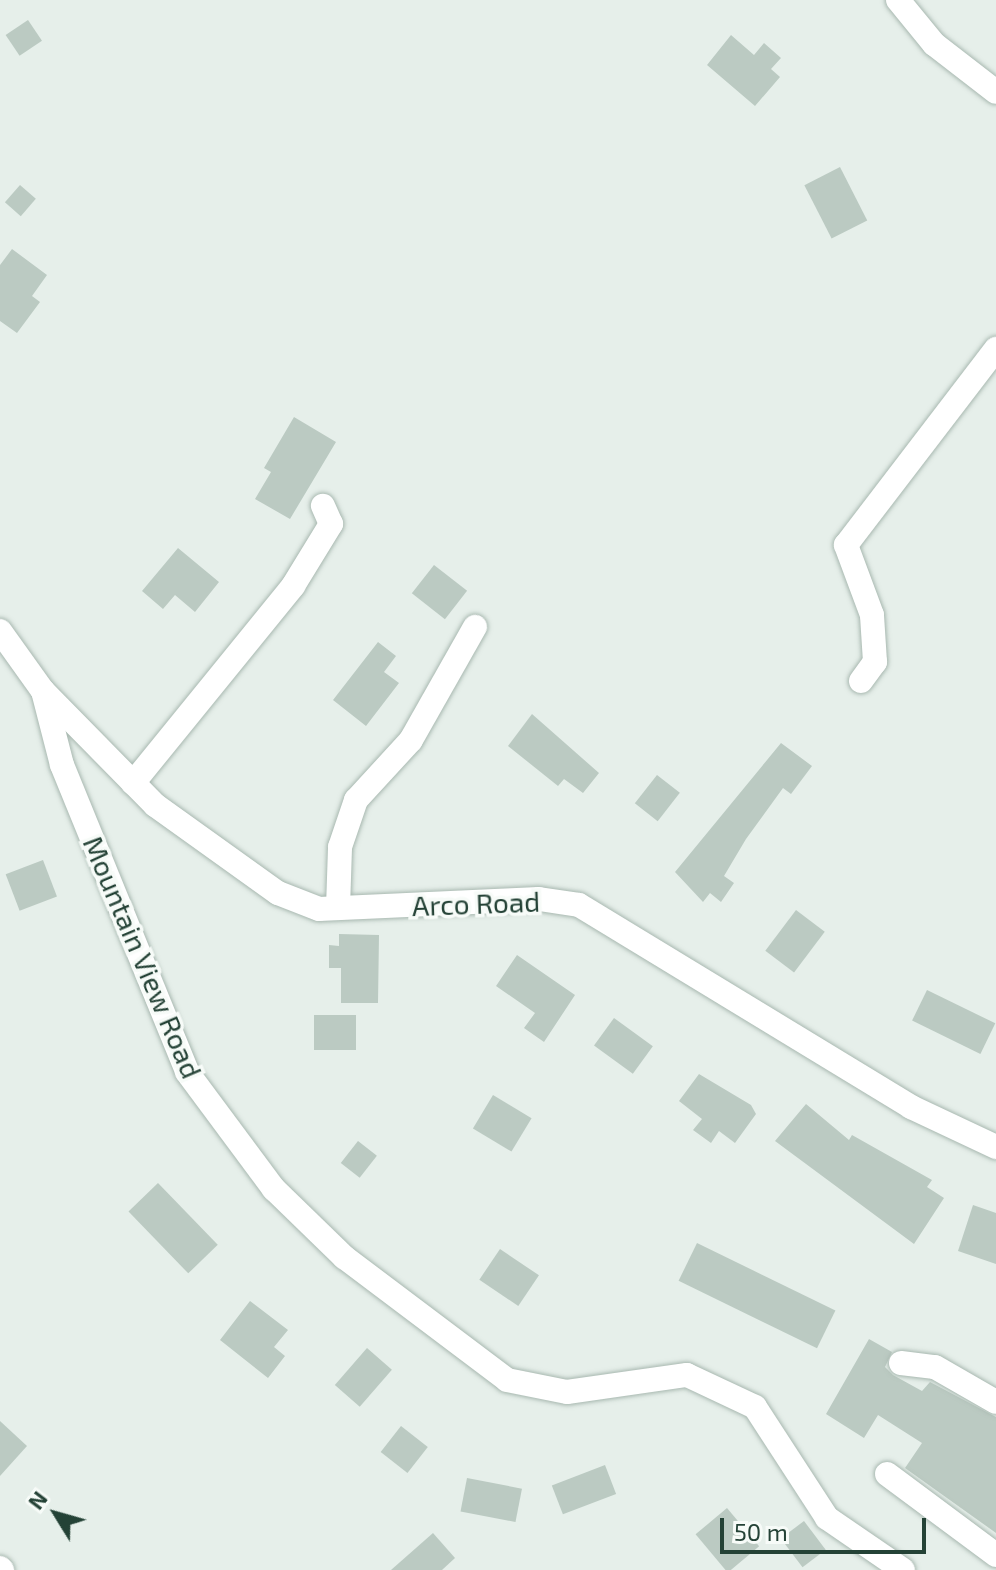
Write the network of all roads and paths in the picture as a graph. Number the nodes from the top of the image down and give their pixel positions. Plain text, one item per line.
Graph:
1 (898, 0) edge
2 (996, 92) edge
3 (996, 349) edge
4 (323, 506) dead end
5 (475, 627) dead end
6 (0, 631) edge
7 (861, 681) dead end
8 (43, 691) junction
9 (133, 783) junction
10 (338, 908) junction
11 (996, 1147) edge
12 (901, 1363) dead end
13 (996, 1402) edge
14 (887, 1474) dead end
15 (996, 1555) edge
16 (903, 1570) edge

1 - 2 street
3 - 7 street
4 - 9 street
5 - 10 street
6 - 8 street, Arco Road
8 - 9 street, Arco Road
8 - 16 street, Mountain View Road
9 - 10 street, Arco Road
10 - 11 street, Arco Road
12 - 13 street
14 - 15 street

